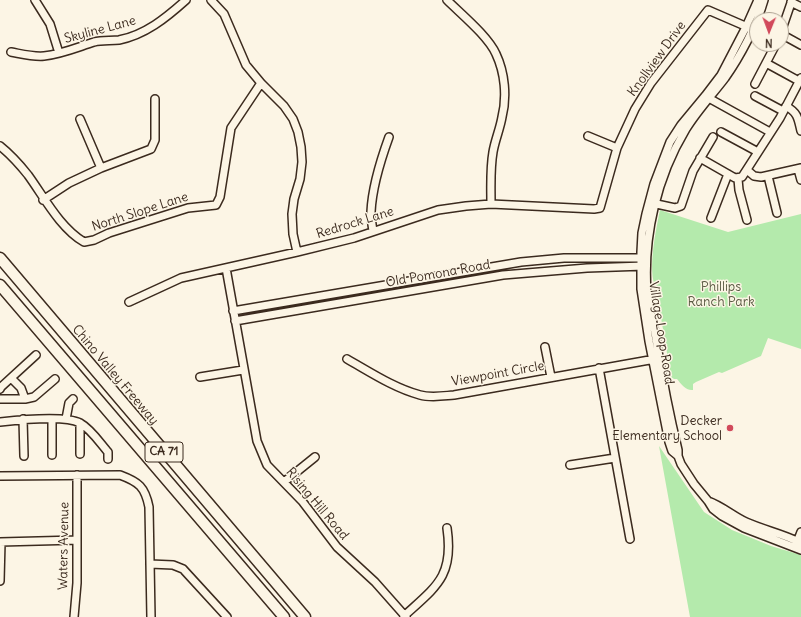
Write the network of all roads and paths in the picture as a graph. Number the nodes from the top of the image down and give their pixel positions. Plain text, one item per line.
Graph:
1 (35, 0) edge
2 (186, 0) edge
3 (211, 0) edge
4 (447, 0) edge
5 (758, 0) edge
6 (764, 0) edge
7 (792, 1) edge
8 (801, 7) edge
9 (754, 12) edge
10 (758, 12) edge
11 (788, 12) edge
12 (749, 28) joint
13 (789, 37) edge
14 (801, 44) edge
15 (11, 52) dead end
16 (772, 52) edge
17 (58, 54) junction
18 (766, 63) junction
19 (800, 80) edge
20 (260, 83) junction
21 (755, 84) dead end
22 (755, 96) dead end
23 (707, 97) junction
24 (156, 99) dead end
25 (784, 109) junction
26 (80, 118) dead end
27 (801, 131) edge
28 (721, 132) dead end
29 (770, 132) junction
30 (588, 136) dead end
31 (389, 137) dead end
32 (713, 137) dead end
33 (0, 146) edge
34 (617, 148) junction
35 (758, 152) junction
36 (700, 158) junction
37 (101, 168) junction
38 (800, 168) edge
39 (747, 170) junction
40 (728, 174) junction
41 (768, 176) junction
42 (738, 179) junction
43 (801, 180) edge
44 (43, 200) junction
45 (652, 203) junction
46 (491, 204) junction
47 (594, 209) joint
48 (777, 213) dead end
49 (711, 218) dead end
50 (747, 220) dead end
51 (373, 231) junction
52 (0, 251) edge
53 (297, 252) junction
54 (0, 258) edge
55 (640, 258) junction
56 (644, 266) junction
57 (226, 268) junction
58 (0, 287) edge
59 (23, 287) junction
60 (128, 302) dead end
61 (233, 311) junction
62 (235, 321) junction
63 (545, 347) dead end
64 (36, 355) dead end
65 (347, 359) dead end
66 (656, 359) junction
67 (599, 368) junction
68 (243, 370) junction
69 (200, 376) dead end
70 (551, 377) junction
71 (11, 378) junction
72 (55, 378) dead end
73 (0, 389) edge
74 (25, 398) junction
75 (0, 399) edge
76 (73, 399) dead end
77 (23, 419) junction
78 (66, 419) junction
79 (52, 420) junction
80 (0, 422) edge
81 (80, 423) junction
82 (80, 454) dead end
83 (52, 455) dead end
84 (24, 456) dead end
85 (315, 457) dead end
86 (615, 458) junction
87 (108, 459) dead end
88 (570, 465) dead end
89 (77, 475) junction
90 (0, 476) edge
91 (284, 482) junction
92 (447, 528) dead end
93 (801, 532) edge
94 (630, 539) dead end
95 (77, 540) junction
96 (0, 542) edge
97 (798, 545) edge
98 (150, 564) junction
99 (0, 581) edge
100 (405, 616) edge
101 (74, 617) edge
102 (151, 617) edge
103 (227, 617) edge
104 (284, 617) edge
105 (305, 617) edge

1 - 17 street
2 - 17 street, Skyline Lane
3 - 20 street
4 - 46 street
5 - 9 street, Village Loop Road
6 - 10 street, Village Loop Road
7 - 8 street
7 - 11 street
12 - 23 street, Village Loop Road
12 - 34 street, Knollview Drive
13 - 14 street
15 - 17 street, Skyline Lane
16 - 18 street
18 - 19 street
18 - 21 street
19 - 25 street
20 - 44 street, North Slope Lane
20 - 53 street
22 - 25 street
23 - 29 street
23 - 45 street, Village Loop Road
24 - 37 street
25 - 27 street
25 - 29 street
26 - 37 street
28 - 35 street
29 - 35 street
30 - 34 street
31 - 51 street
32 - 36 street
33 - 44 street
34 - 47 street, Knollview Drive
35 - 39 street
36 - 40 street
36 - 45 street
37 - 44 street
38 - 41 street
38 - 43 street
39 - 41 street
39 - 42 street
40 - 42 street
40 - 49 street
41 - 48 street
42 - 50 street
45 - 55 street, Village Loop Road
45 - 56 street, Village Loop Road
46 - 47 street, Redrock Lane
46 - 51 street, Redrock Lane
51 - 53 street, Redrock Lane
52 - 59 highway
53 - 57 street, Redrock Lane
54 - 59 highway, Chino Valley Freeway / CA 71
55 - 56 street, Village Loop Road
55 - 61 street, Old Pomona Road
56 - 62 street, Old Pomona Road
56 - 66 street, Village Loop Road
57 - 60 street, Redrock Lane
57 - 61 street, Rising Hill Road
58 - 104 highway, CA 71
59 - 105 highway, Chino Valley Freeway / CA 71
61 - 62 street, Rising Hill Road
62 - 68 street, Rising Hill Road
63 - 70 street
64 - 71 street
65 - 70 street, Viewpoint Circle
66 - 67 street, Viewpoint Circle
66 - 97 street, Village Loop Road
67 - 70 street, Viewpoint Circle
67 - 86 street
68 - 69 street
68 - 91 street, Rising Hill Road
71 - 73 street
71 - 74 street
72 - 74 street
74 - 75 street
76 - 78 street
77 - 79 street
77 - 80 street
77 - 84 street
78 - 79 street
78 - 81 street
79 - 83 street
81 - 82 street
81 - 87 street
85 - 91 street
86 - 88 street
86 - 94 street
89 - 90 street
89 - 95 street, Waters Avenue
89 - 98 street
91 - 100 street, Rising Hill Road
92 - 100 street
93 - 97 street
95 - 96 street
95 - 101 street, Waters Avenue
96 - 99 street
98 - 102 street
98 - 103 street

